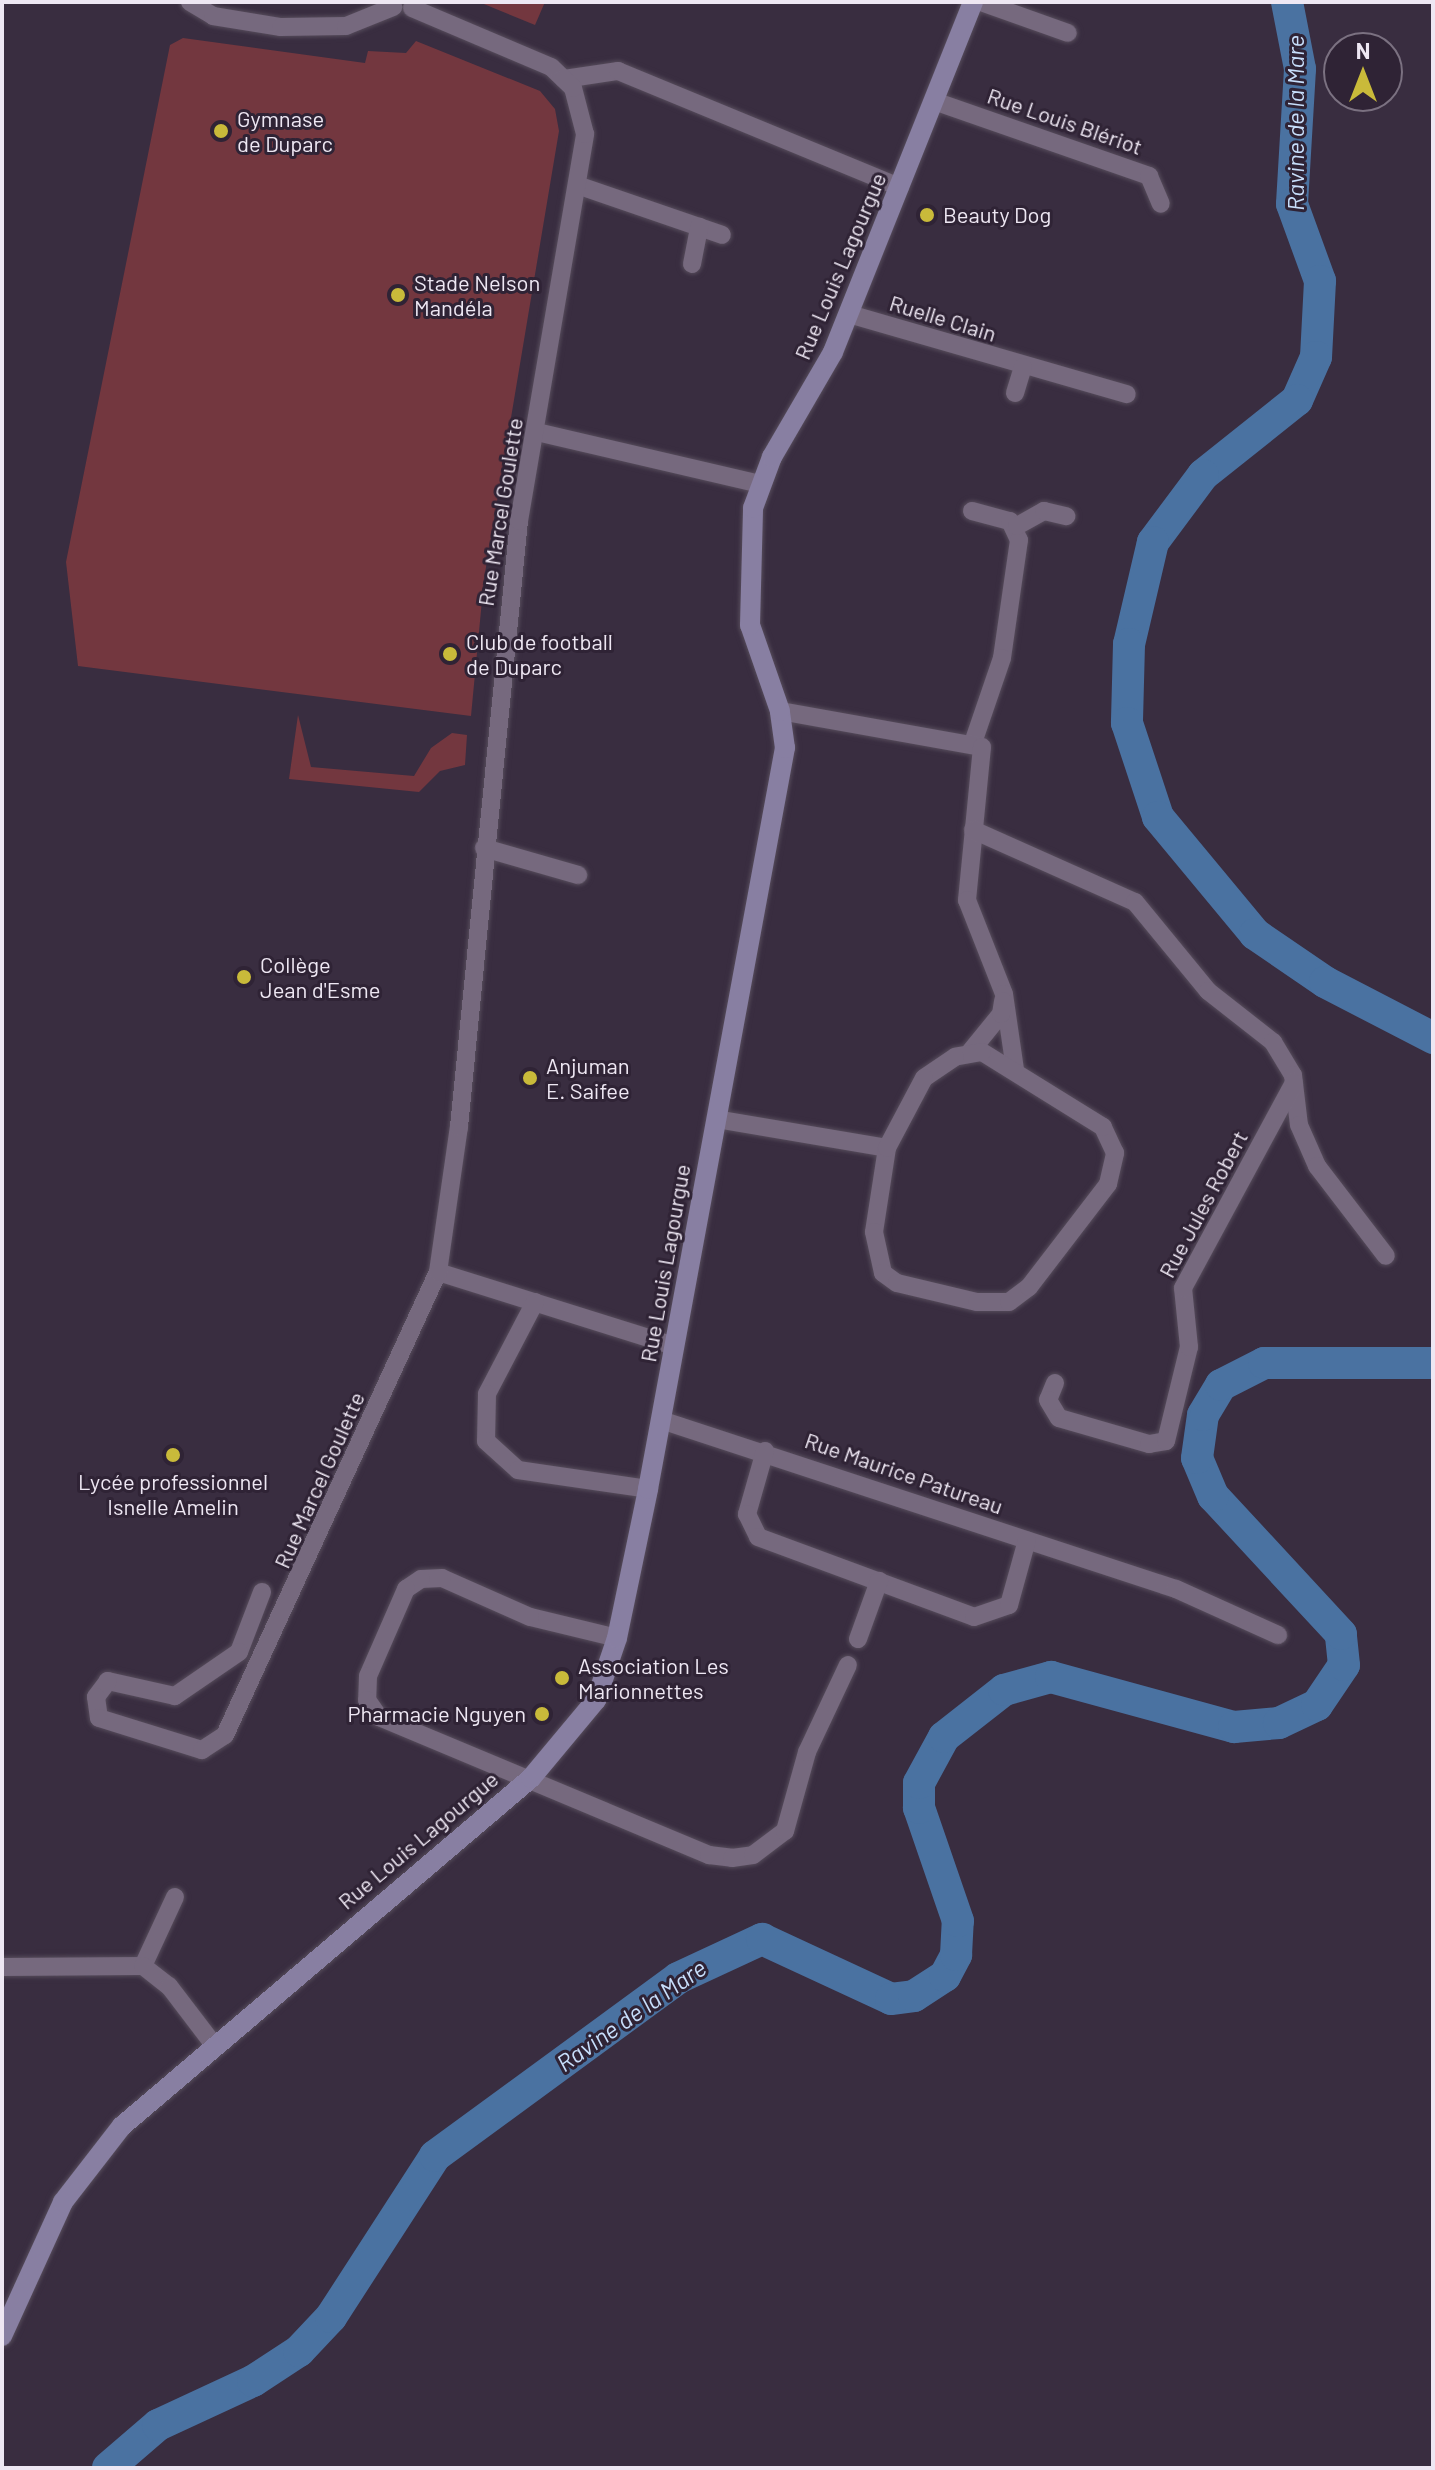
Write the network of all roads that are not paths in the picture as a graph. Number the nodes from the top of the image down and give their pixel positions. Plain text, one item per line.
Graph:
1 (190, 2) edge
2 (973, 2) edge
3 (981, 2) edge
4 (403, 5) edge
5 (1068, 33) dead end
6 (564, 79) junction
7 (934, 101) junction
8 (580, 186) junction
9 (900, 187) junction
10 (1161, 204) dead end
11 (699, 227) junction
12 (722, 235) dead end
13 (692, 264) dead end
14 (849, 314) junction
15 (1023, 367) junction
16 (1015, 393) dead end
17 (1127, 394) dead end
18 (537, 432) junction
19 (761, 484) junction
20 (972, 511) dead end
21 (1066, 516) dead end
22 (1017, 526) junction
23 (780, 711) junction
24 (974, 740) junction
25 (973, 830) junction
26 (484, 848) junction
27 (578, 875) dead end
28 (1004, 994) junction
29 (970, 1052) junction
30 (1015, 1069) junction
31 (1295, 1082) junction
32 (716, 1119) junction
33 (887, 1148) junction
34 (1386, 1256) dead end
35 (438, 1272) junction
36 (535, 1302) junction
37 (674, 1346) junction
38 (1055, 1383) dead end
39 (661, 1420) junction
40 (765, 1451) junction
41 (648, 1489) junction
42 (1027, 1540) junction
43 (879, 1581) junction
44 (262, 1592) dead end
45 (1278, 1635) dead end
46 (617, 1638) junction
47 (858, 1639) dead end
48 (848, 1665) dead end
49 (531, 1778) junction
50 (175, 1897) dead end
51 (143, 1966) junction
52 (2, 1967) edge
53 (214, 2045) junction
54 (2, 2336) edge

1 - 4 street
2 - 7 main road, Rue Louis Lagourgue
3 - 5 street
4 - 6 street
6 - 8 street, Rue Marcel Goulette
6 - 9 street
7 - 9 main road, Rue Louis Lagourgue
7 - 10 street, Rue Louis Blériot
8 - 11 street
8 - 18 street, Rue Marcel Goulette
9 - 14 main road, Rue Louis Lagourgue
11 - 12 street
11 - 13 street
14 - 15 street, Ruelle Clain
14 - 19 main road, Rue Louis Lagourgue
15 - 16 street
15 - 17 street, Ruelle Clain
18 - 19 street
18 - 26 street, Rue Marcel Goulette
19 - 23 main road, Rue Louis Lagourgue
20 - 22 street
21 - 22 street
22 - 24 street
23 - 24 street
23 - 32 main road, Rue Louis Lagourgue
24 - 25 street
25 - 28 street
25 - 31 street
26 - 27 street
26 - 35 street, Rue Marcel Goulette
28 - 29 street
28 - 30 street
29 - 30 street
29 - 33 street
30 - 33 street
31 - 34 street
31 - 38 street, Rue Jules Robert
32 - 33 street
32 - 37 main road, Rue Louis Lagourgue
35 - 36 street
35 - 44 street, Rue Marcel Goulette
36 - 37 street
36 - 41 street
37 - 39 main road, Rue Louis Lagourgue
39 - 40 street, Rue Maurice Patureau
39 - 41 main road, Rue Louis Lagourgue
40 - 42 street, Rue Maurice Patureau
40 - 43 street
41 - 46 main road, Rue Louis Lagourgue
42 - 43 street
42 - 45 street, Rue Maurice Patureau
43 - 47 street
46 - 49 main road, Rue Louis Lagourgue
46 - 49 street
48 - 49 street
49 - 53 main road, Rue Louis Lagourgue
50 - 51 street
51 - 52 street
51 - 53 street
53 - 54 main road, Rue Louis Lagourgue

